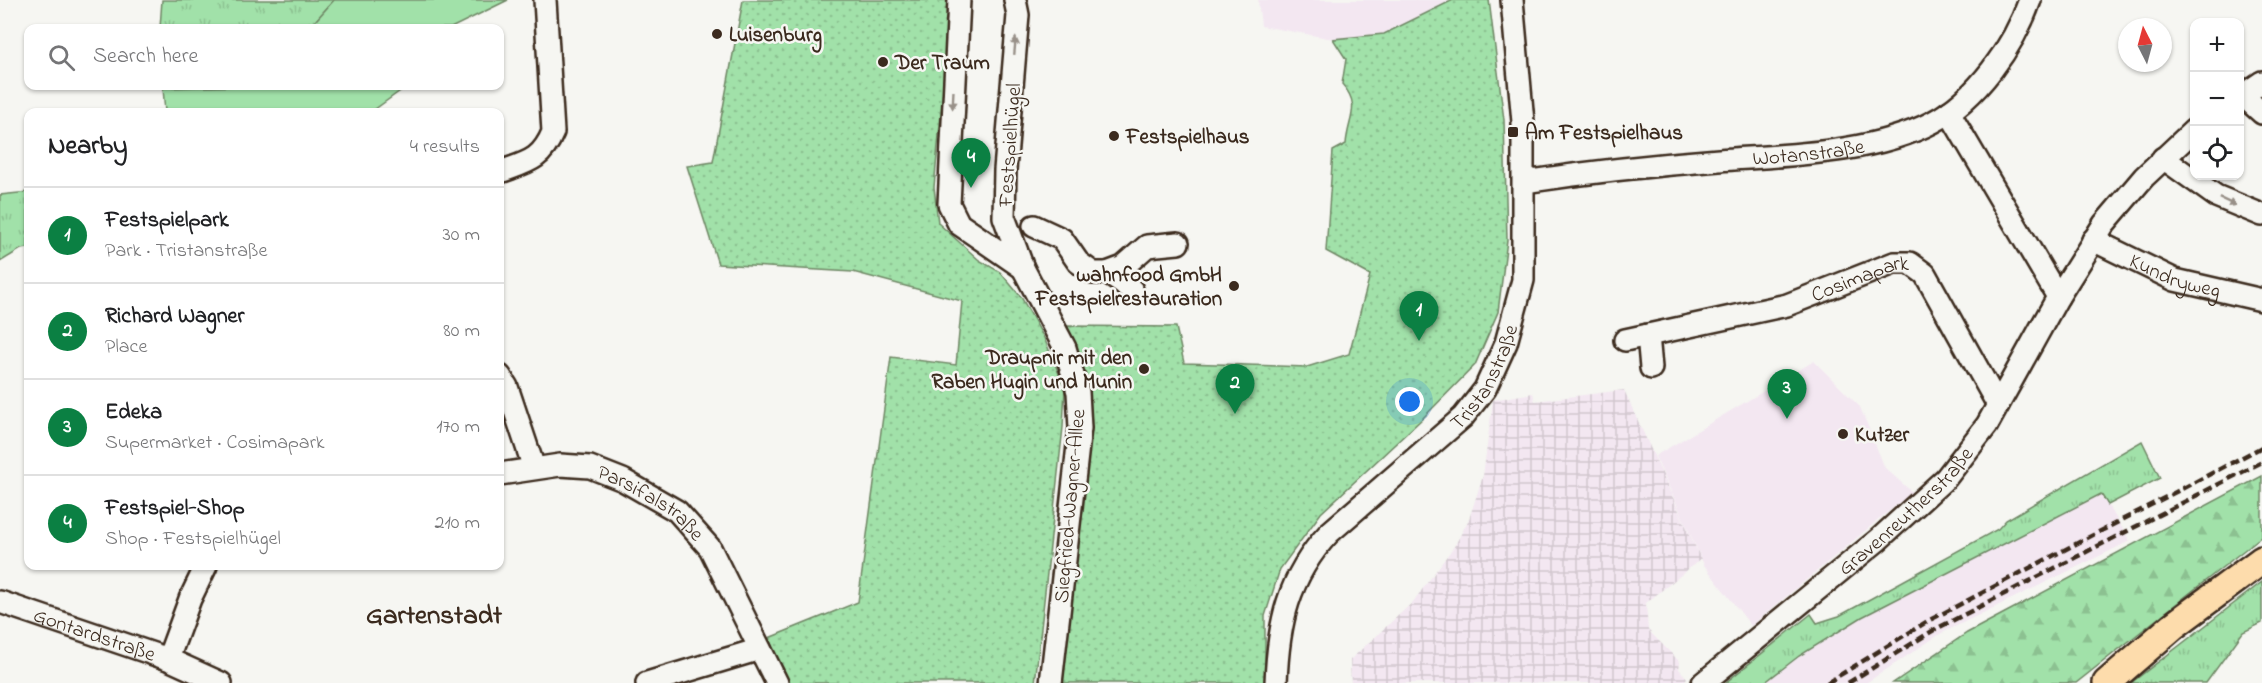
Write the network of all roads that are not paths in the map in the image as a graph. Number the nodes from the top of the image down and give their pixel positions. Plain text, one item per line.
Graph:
1 (545, 0) edge
2 (959, 0) edge
3 (1015, 0) edge
4 (1512, 0) edge
5 (2030, 0) edge
6 (2262, 82) edge
7 (2244, 94) edge
8 (2244, 98) edge
9 (1949, 112) junction
10 (2262, 113) edge
11 (2190, 134) edge
12 (2163, 158) junction
13 (504, 170) edge
14 (1524, 182) junction
15 (2262, 215) edge
16 (1034, 226) dead end
17 (2093, 240) junction
18 (1178, 243) dead end
19 (1147, 246) junction
20 (1023, 268) junction
21 (1148, 272) dead end
22 (1107, 273) junction
23 (1132, 290) dead end
24 (2058, 297) junction
25 (2262, 300) edge
26 (1648, 335) junction
27 (1625, 340) dead end
28 (1651, 368) dead end
29 (504, 382) edge
30 (1998, 405) junction
31 (534, 468) junction
32 (504, 473) edge
33 (2262, 560) edge
34 (204, 570) edge
35 (0, 602) edge
36 (760, 649) junction
37 (168, 659) junction
38 (221, 683) edge
39 (647, 683) edge
40 (777, 683) edge
41 (1051, 683) edge
42 (1276, 683) edge
43 (1703, 683) edge
44 (2107, 683) edge

1 - 13 street
2 -> 20 street
20 -> 3 street, Festspielhügel
4 - 14 street, Tristanstraße
5 - 9 street, Wotanstraße
6 - 7 street
8 - 10 street
9 - 14 street, Wotanstraße
9 - 24 street
11 - 12 street, Gravenreutherstraße
12 -> 15 street
12 - 17 street, Gravenreutherstraße
14 - 42 street, Tristanstraße
16 - 22 street
17 - 24 street, Gravenreutherstraße
17 - 25 street, Kundryweg
18 - 19 street
19 - 21 street
19 - 22 street
20 - 41 street, Siegfried-Wagner-Allee
22 - 23 street
24 - 30 street, Gravenreutherstraße
26 - 27 street, Cosimapark
26 - 28 street
26 - 30 street, Cosimapark
29 - 31 street
30 - 43 street, Gravenreutherstraße
31 - 32 street, Parsifalstraße
31 - 36 street, Parsifalstraße
33 - 44 main road
34 - 37 street
35 - 37 street, Gontardstraße
36 - 39 street
36 - 40 street, Parsifalstraße
37 - 38 street, Gontardstraße

